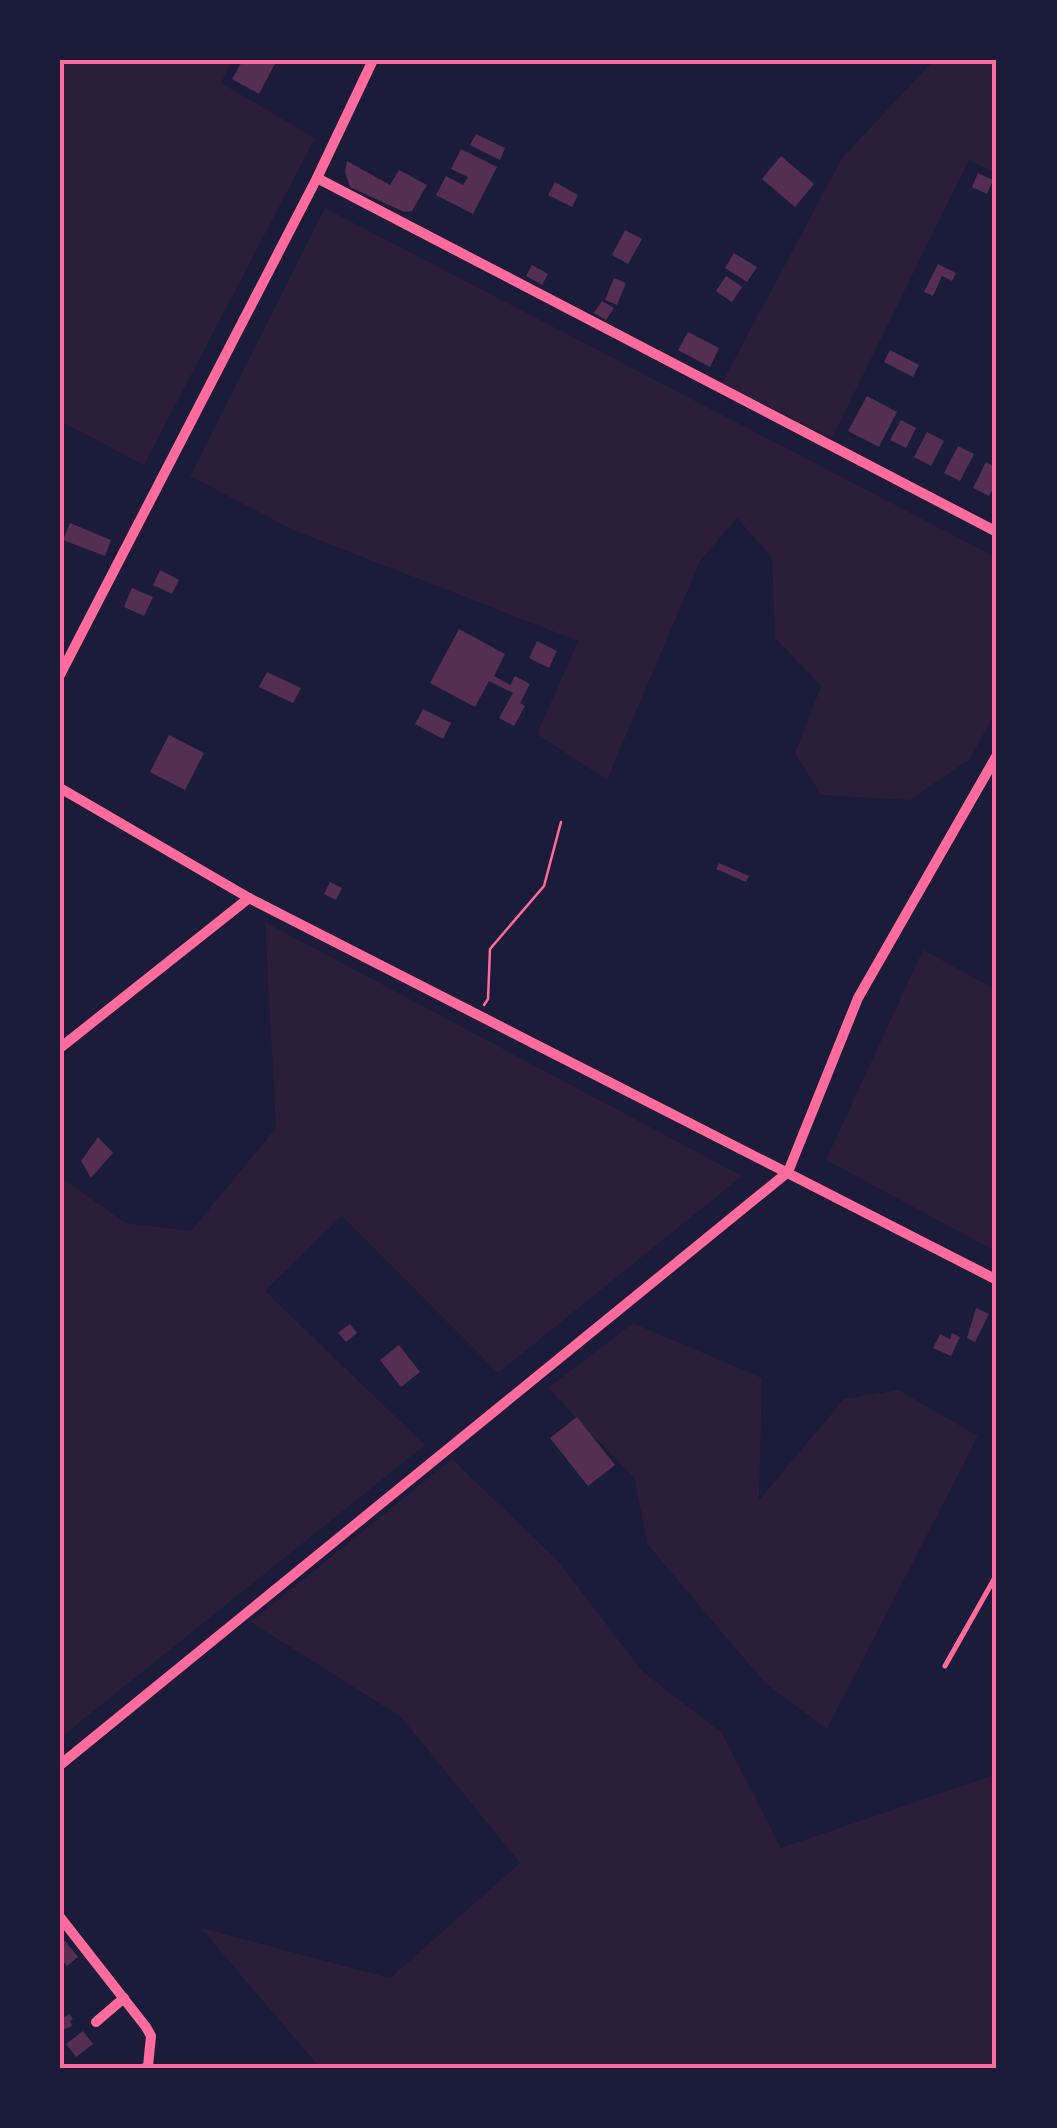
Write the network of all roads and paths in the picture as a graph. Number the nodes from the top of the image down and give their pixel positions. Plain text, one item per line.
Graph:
1 (372, 60) edge
2 (317, 178) junction
3 (997, 532) edge
4 (60, 675) edge
5 (997, 756) edge
6 (60, 788) edge
7 (561, 822) dead end
8 (249, 898) junction
9 (478, 1014) junction
10 (60, 1048) edge
11 (788, 1172) junction
12 (997, 1280) edge
13 (997, 1574) edge
14 (944, 1666) dead end
15 (60, 1765) edge
16 (60, 1917) edge
17 (124, 1998) junction
18 (96, 2022) dead end
19 (144, 2068) edge

1 - 2 street
2 - 3 street
2 - 4 street
5 - 11 street
6 - 8 street
7 - 9 path
8 - 9 street
8 - 10 street
9 - 11 street
11 - 12 street
11 - 15 street
13 - 14 lane
16 - 17 street
17 - 18 street
17 - 19 street

